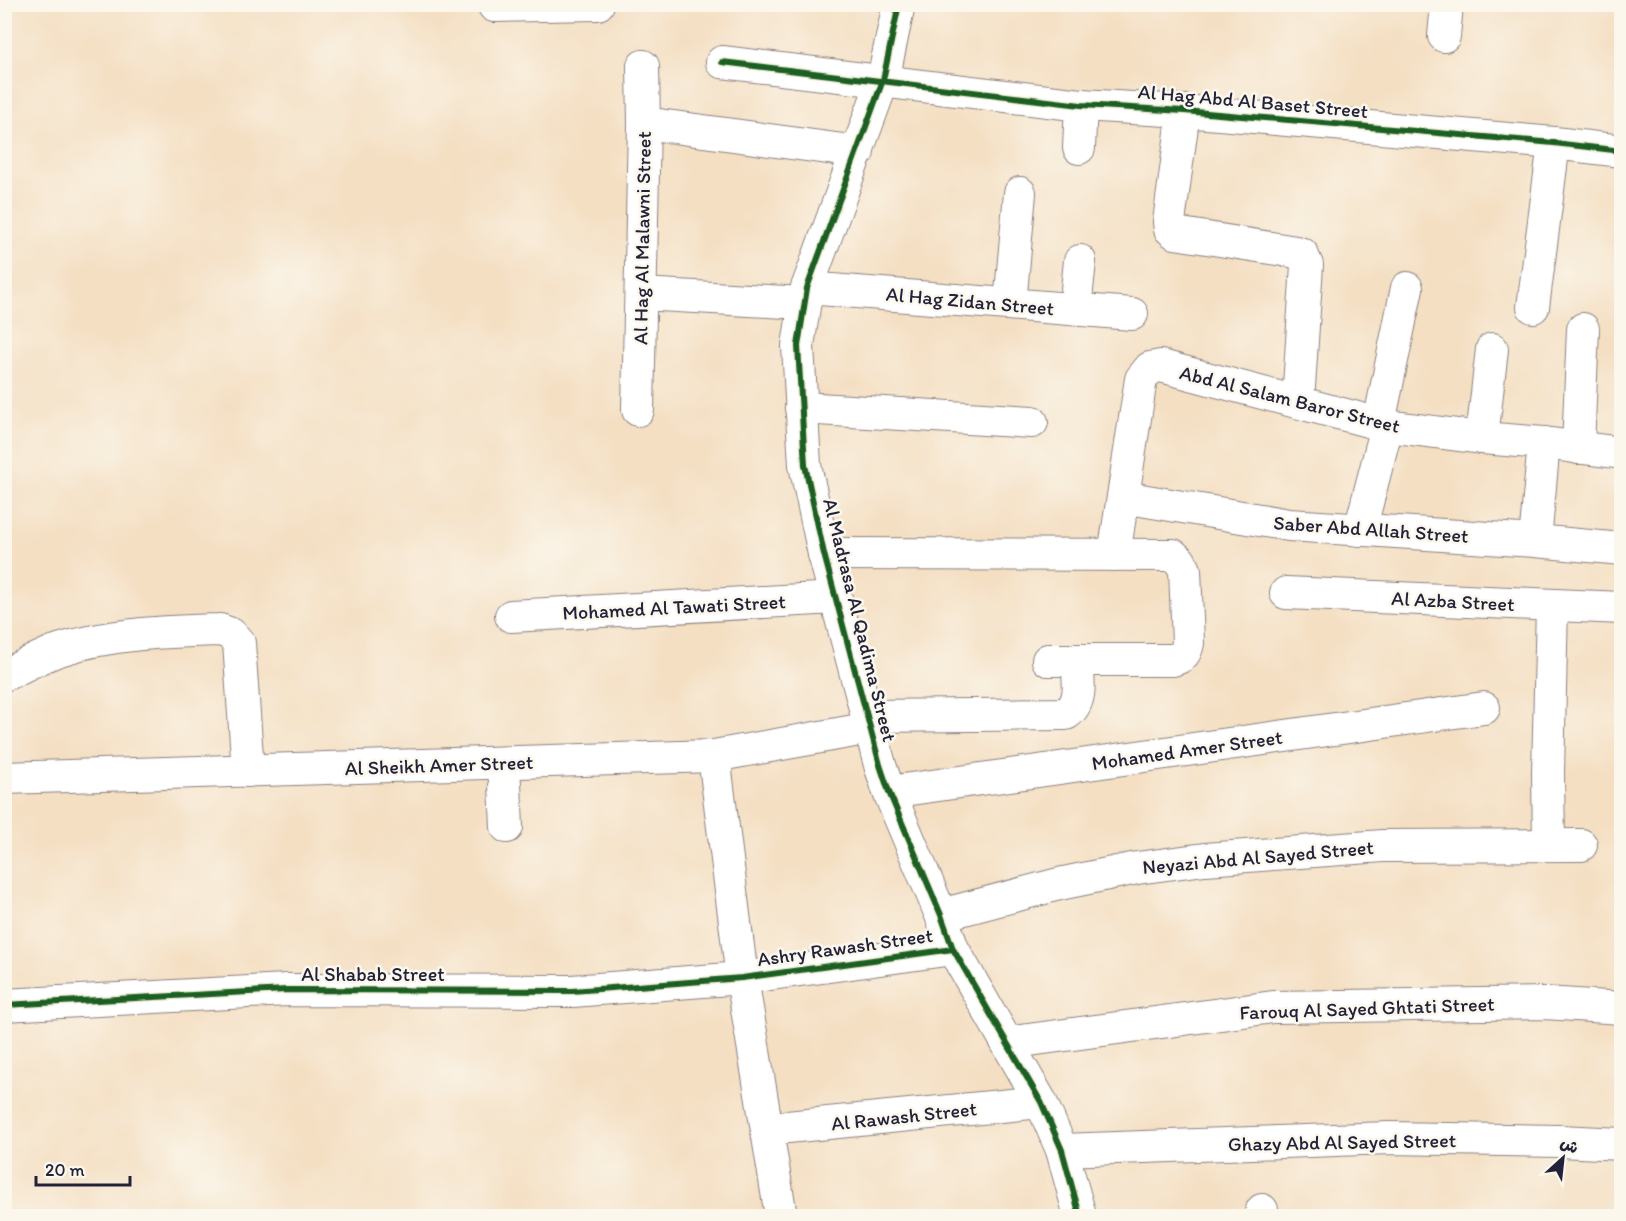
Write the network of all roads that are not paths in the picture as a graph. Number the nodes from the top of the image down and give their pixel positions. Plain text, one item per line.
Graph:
1 (598, 4) edge
2 (899, 4) edge
3 (1447, 4) edge
4 (494, 6) edge
5 (1444, 36) dead end
6 (722, 62) dead end
7 (643, 66) dead end
8 (883, 80) junction
9 (1081, 105) junction
10 (1184, 111) junction
11 (644, 123) junction
12 (1554, 143) junction
13 (1078, 148) dead end
14 (1622, 151) edge
15 (858, 152) junction
16 (1020, 193) dead end
17 (1080, 261) dead end
18 (1407, 288) dead end
19 (641, 294) junction
20 (806, 295) junction
21 (1010, 304) junction
22 (1533, 307) dead end
23 (1075, 309) junction
24 (1132, 314) dead end
25 (1583, 329) dead end
26 (1492, 349) dead end
27 (1298, 402) junction
28 (801, 408) junction
29 (638, 410) dead end
30 (1032, 422) dead end
31 (1383, 425) junction
32 (1482, 438) junction
33 (1544, 443) junction
34 (1578, 448) junction
35 (1622, 453) edge
36 (1123, 497) junction
37 (1360, 530) junction
38 (1536, 541) junction
39 (1622, 549) edge
40 (824, 554) junction
41 (1114, 555) junction
42 (1286, 593) dead end
43 (836, 598) junction
44 (1552, 605) junction
45 (1622, 608) edge
46 (511, 616) dead end
47 (4, 675) edge
48 (1484, 708) dead end
49 (869, 722) junction
50 (714, 756) junction
51 (504, 763) junction
52 (248, 771) junction
53 (4, 778) edge
54 (889, 792) junction
55 (507, 827) dead end
56 (1549, 845) junction
57 (1581, 845) dead end
58 (941, 915) junction
59 (953, 949) junction
60 (742, 978) junction
61 (4, 1005) edge
62 (1622, 1008) edge
63 (1007, 1043) junction
64 (1041, 1102) junction
65 (767, 1129) junction
66 (1622, 1144) edge
67 (1062, 1150) junction
68 (781, 1216) edge
69 (1080, 1216) edge

1 - 4 street
2 - 8 street, Al Madrasa Al Qadima Street
3 - 5 street
6 - 8 street, Al Hag Abd Al Baset Street
7 - 11 street, Al Hag Al Malawni Street
8 - 9 street, Al Hag Abd Al Baset Street
8 - 15 street, Al Madrasa Al Qadima Street
9 - 10 street, Al Hag Abd Al Baset Street
9 - 13 street
10 - 12 street, Al Hag Abd Al Baset Street
10 - 27 street
11 - 15 street
11 - 19 street, Al Hag Al Malawni Street
12 - 14 street, Al Hag Abd Al Baset Street
12 - 22 street
15 - 20 street, Al Madrasa Al Qadima Street
16 - 21 street
17 - 23 street
18 - 31 street
19 - 20 street, Al Hag Zidan Street
19 - 29 street, Al Hag Al Malawni Street
20 - 21 street, Al Hag Zidan Street
20 - 28 street, Al Madrasa Al Qadima Street
21 - 23 street, Al Hag Zidan Street
23 - 24 street, Al Hag Zidan Street
25 - 34 street
26 - 32 street
27 - 31 street, Abd Al Salam Baror Street
27 - 36 street, Abd Al Salam Baror Street
28 - 30 street
28 - 40 street, Al Madrasa Al Qadima Street
31 - 32 street, Abd Al Salam Baror Street
31 - 37 street
32 - 33 street, Abd Al Salam Baror Street
33 - 34 street, Abd Al Salam Baror Street
33 - 38 street
34 - 35 street, Abd Al Salam Baror Street
36 - 37 street, Saber Abd Allah Street
36 - 41 street, Abd Al Salam Baror Street
37 - 38 street, Saber Abd Allah Street
38 - 39 street, Saber Abd Allah Street
40 - 41 street
40 - 43 street, Al Madrasa Al Qadima Street
41 - 49 street, Al Sheikh Amer Street
42 - 44 street, Al Azba Street
43 - 46 street, Mohamed Al Tawati Street
43 - 49 street, Al Madrasa Al Qadima Street
44 - 45 street, Al Azba Street
44 - 56 street
47 - 52 street
48 - 54 street, Mohamed Amer Street
49 - 50 street, Al Sheikh Amer Street
49 - 54 street, Al Madrasa Al Qadima Street
50 - 51 street, Al Sheikh Amer Street
50 - 60 street
51 - 52 street, Al Sheikh Amer Street
51 - 55 street
52 - 53 street, Al Sheikh Amer Street
54 - 58 street, Al Madrasa Al Qadima Street
56 - 57 street, Neyazi Abd Al Sayed Street
56 - 58 street, Neyazi Abd Al Sayed Street
58 - 59 street, Al Madrasa Al Qadima Street
59 - 60 street, Ashry Rawash Street
59 - 63 street, Al Madrasa Al Qadima Street
60 - 61 street, Al Shabab Street
60 - 65 street
62 - 63 street, Farouq Al Sayed Ghtati Street
63 - 64 street, Al Madrasa Al Qadima Street
64 - 65 street, Al Rawash Street
64 - 67 street, Al Madrasa Al Qadima Street
65 - 68 street
66 - 67 street, Ghazy Abd Al Sayed Street
67 - 69 street, Al Madrasa Al Qadima Street

